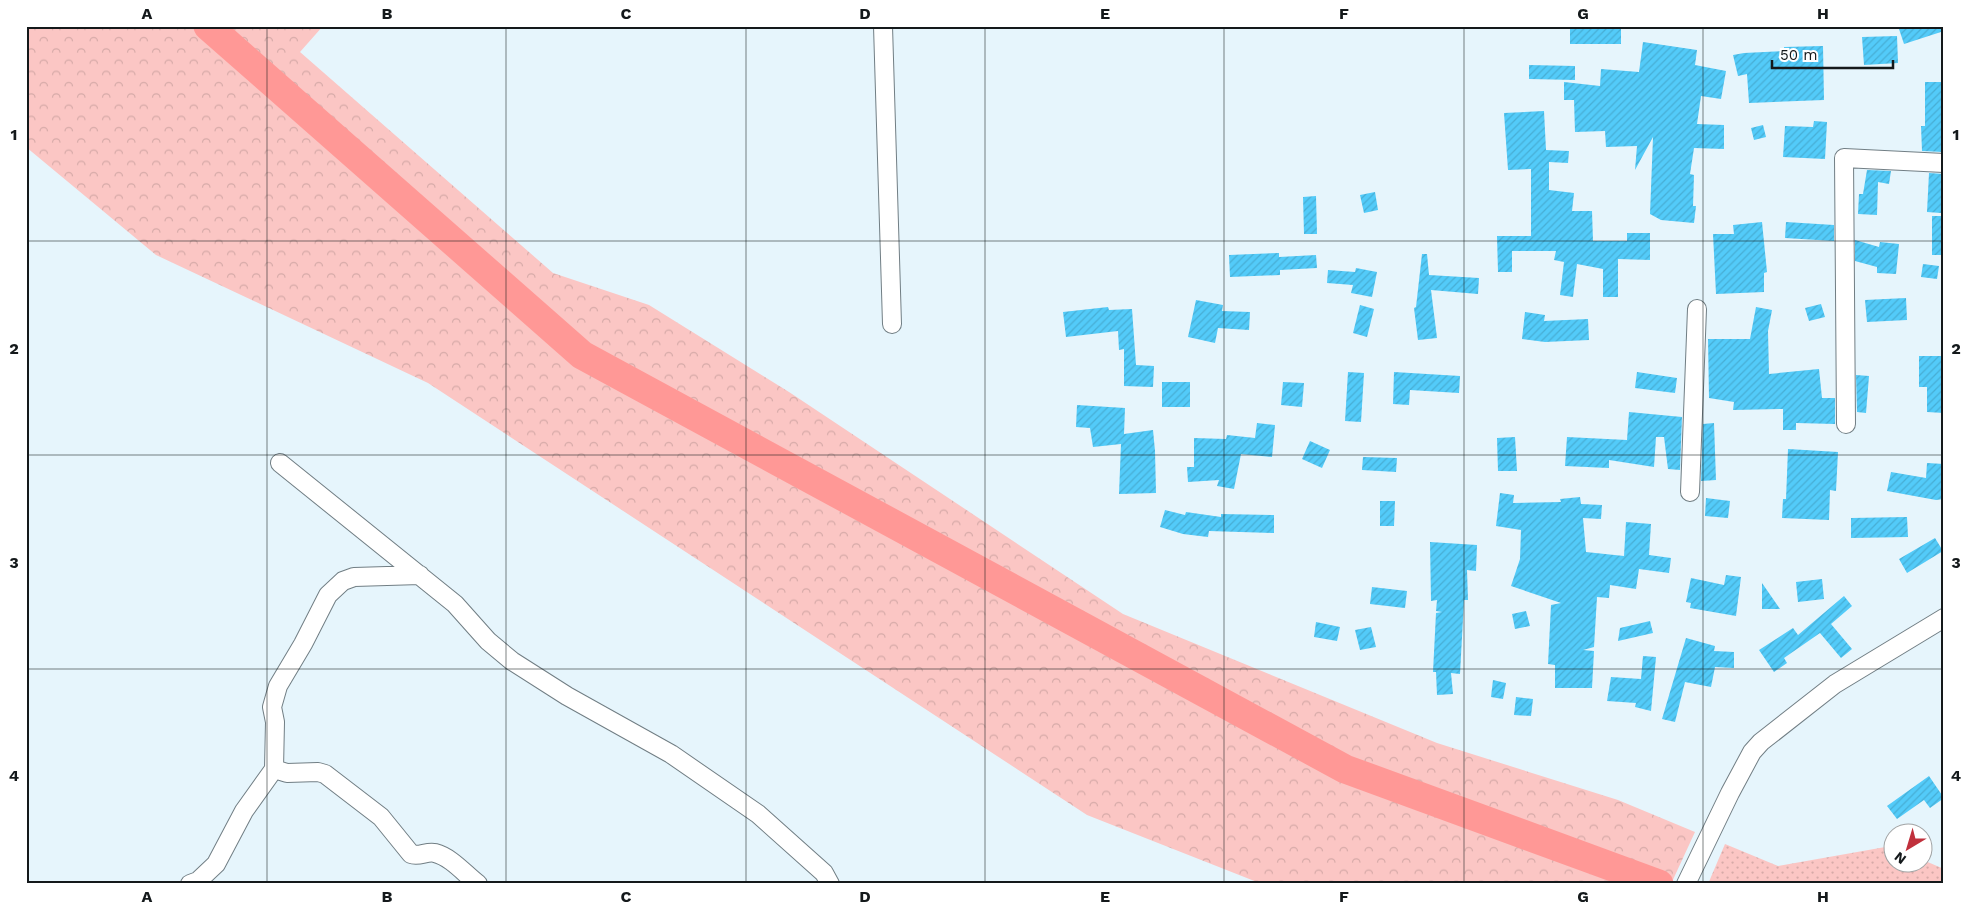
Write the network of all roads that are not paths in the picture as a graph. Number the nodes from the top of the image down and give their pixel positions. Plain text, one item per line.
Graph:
1 (882, 26) edge
2 (1944, 163) edge
3 (1697, 309) dead end
4 (892, 324) dead end
5 (1846, 424) dead end
6 (280, 463) dead end
7 (1690, 492) dead end
8 (420, 575) junction
9 (1944, 618) edge
10 (274, 769) junction
11 (190, 884) edge
12 (478, 884) edge
13 (830, 884) edge
14 (1686, 884) edge

1 - 4 street
2 - 5 street
3 - 7 street
6 - 8 street
8 - 10 street
8 - 13 street
9 - 14 street
10 - 11 street
10 - 12 street

